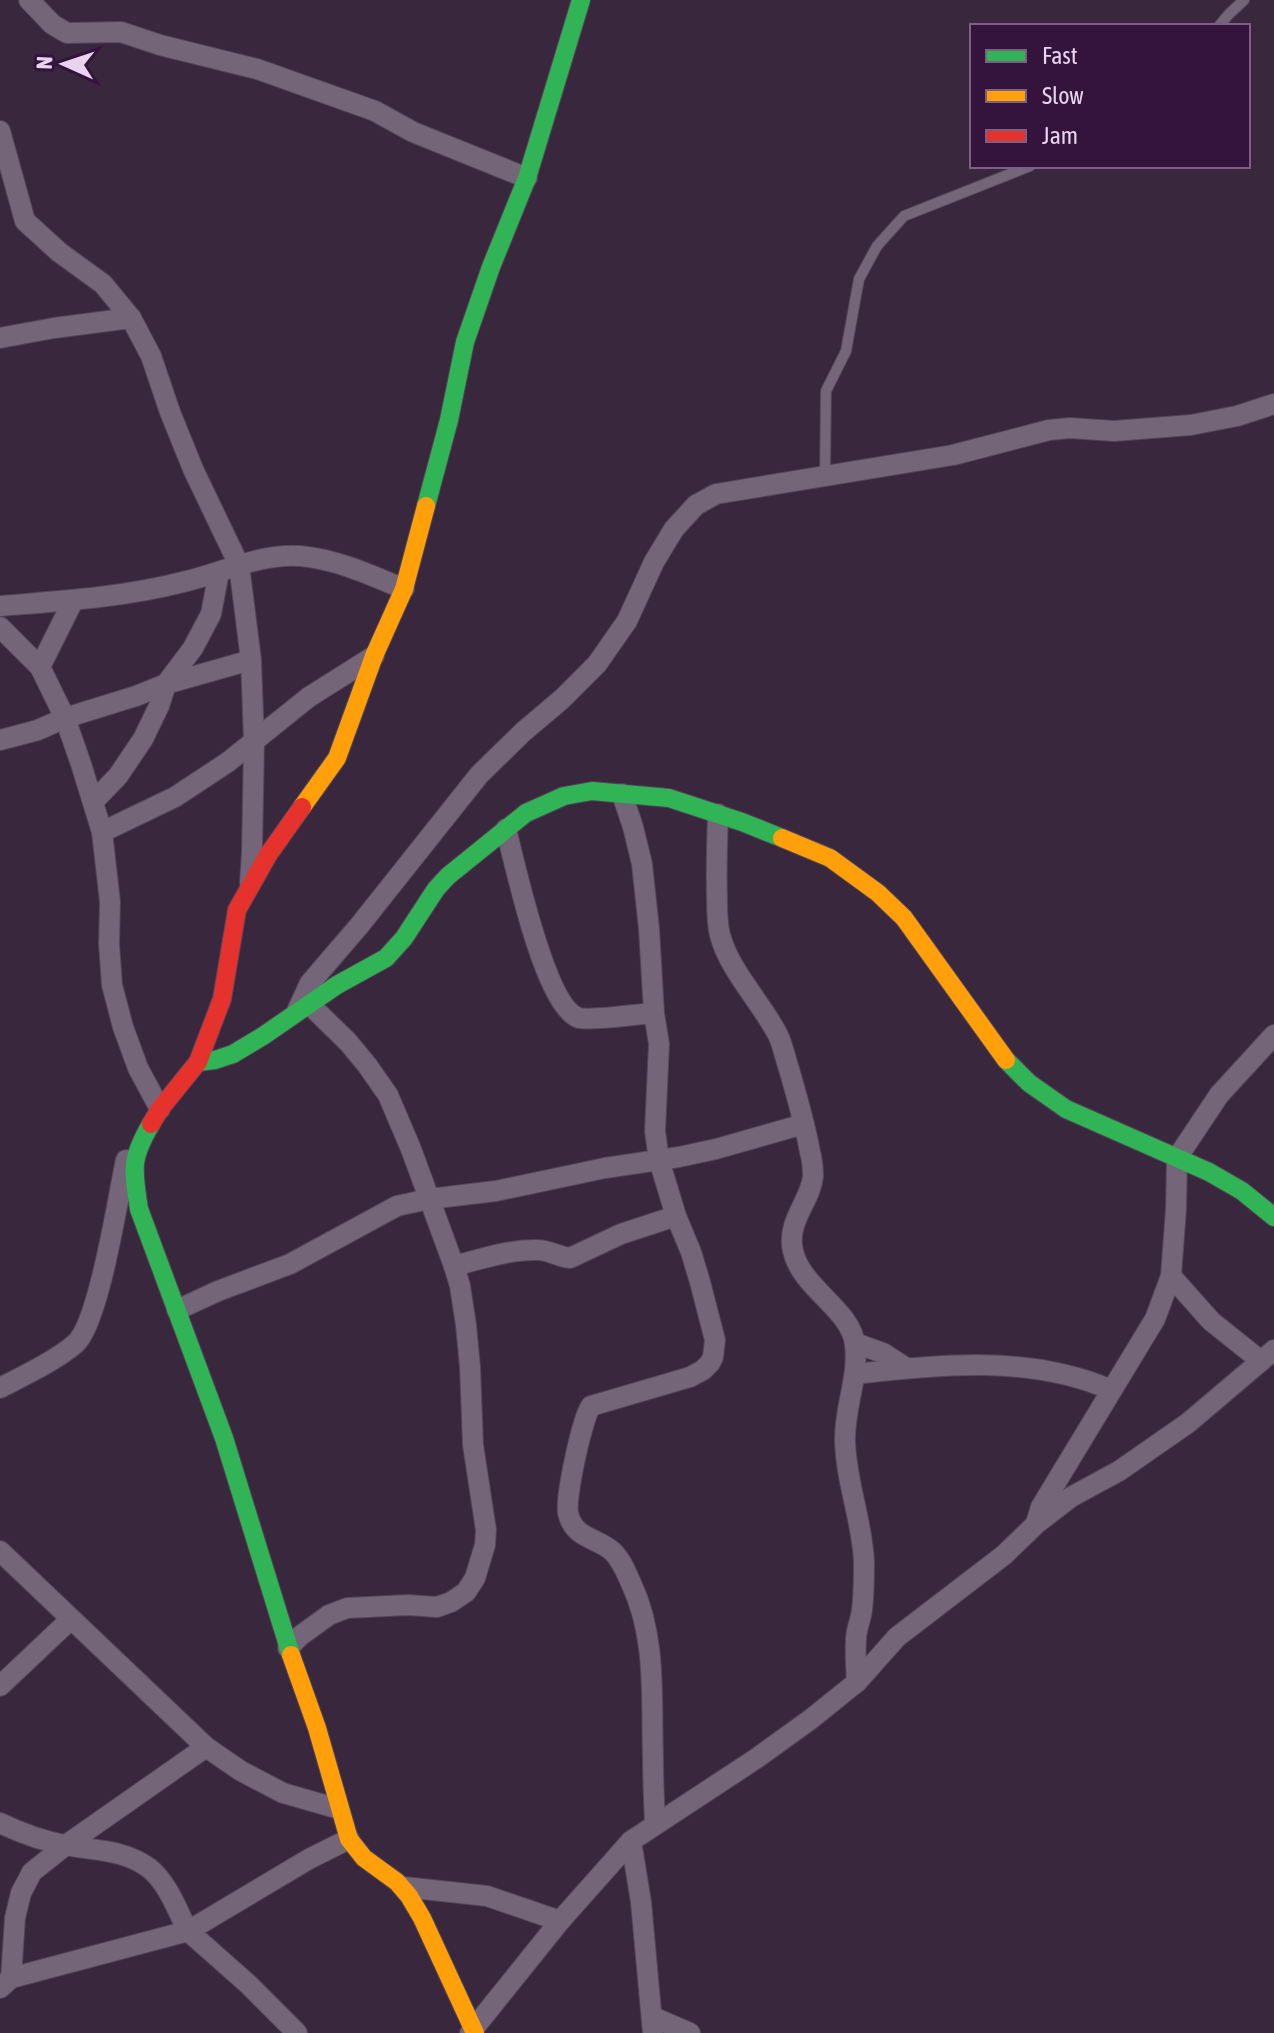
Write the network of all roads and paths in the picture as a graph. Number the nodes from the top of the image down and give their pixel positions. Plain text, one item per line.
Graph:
1 (29, 0) edge
2 (581, 0) edge
3 (1244, 0) edge
4 (1221, 24) edge
5 (0, 131) edge
6 (1025, 168) edge
7 (527, 178) junction
8 (131, 318) junction
9 (0, 338) edge
10 (1274, 404) edge
11 (825, 476) junction
12 (229, 568) junction
13 (404, 589) junction
14 (73, 601) junction
15 (0, 606) edge
16 (0, 627) edge
17 (374, 656) junction
18 (251, 660) junction
19 (40, 667) junction
20 (166, 684) junction
21 (65, 718) junction
22 (0, 740) edge
23 (254, 741) junction
24 (622, 794) junction
25 (93, 802) junction
26 (718, 814) junction
27 (506, 829) junction
28 (102, 832) junction
29 (249, 887) junction
30 (302, 1009) junction
31 (654, 1013) junction
32 (1274, 1035) edge
33 (198, 1062) junction
34 (160, 1109) junction
35 (804, 1124) junction
36 (138, 1146) junction
37 (1177, 1158) junction
38 (659, 1160) junction
39 (429, 1199) junction
40 (676, 1216) junction
41 (1274, 1217) edge
42 (454, 1266) junction
43 (1171, 1276) junction
44 (177, 1310) junction
45 (855, 1343) junction
46 (1268, 1356) edge
47 (906, 1368) junction
48 (856, 1374) junction
49 (0, 1388) edge
50 (1111, 1390) junction
51 (1036, 1524) junction
52 (0, 1551) edge
53 (21, 1570) junction
54 (0, 1575) edge
55 (71, 1619) junction
56 (288, 1648) junction
57 (857, 1682) junction
58 (0, 1686) edge
59 (206, 1747) junction
60 (339, 1809) junction
61 (0, 1823) edge
62 (655, 1824) junction
63 (349, 1839) junction
64 (631, 1841) junction
65 (66, 1845) junction
66 (404, 1887) junction
67 (560, 1921) junction
68 (188, 1931) junction
69 (6, 1983) edge
70 (653, 2025) edge
71 (473, 2032) edge
72 (297, 2033) edge
73 (690, 2033) edge

1 - 7 street
2 - 7 street
3 - 4 lane
5 - 8 street
6 - 11 lane
7 - 13 street
8 - 9 street
8 - 12 street
10 - 11 street
11 - 30 street
12 - 13 street
12 - 14 street
12 - 18 street
12 - 20 street
13 - 17 street
14 - 15 street
14 - 19 street
16 - 19 street
17 - 23 street
17 - 29 street
18 - 20 street
18 - 23 street
19 - 21 street
20 - 21 street
20 - 25 street
21 - 22 street
21 - 25 street
23 - 28 street
23 - 29 street
24 - 26 street
24 - 27 street
24 - 31 street
25 - 28 street
26 - 35 street
26 - 37 street
27 - 30 street
27 - 31 street
28 - 34 street
29 - 33 street
30 - 33 street
30 - 39 street
31 - 38 street
32 - 37 street
33 - 34 street
34 - 36 street
35 - 38 street
35 - 45 street
36 - 44 street
36 - 49 street
37 - 41 street
37 - 43 street
38 - 39 street
38 - 40 street
39 - 42 street
39 - 44 street
40 - 42 street
40 - 62 street
42 - 56 street
43 - 46 street
43 - 50 street
44 - 56 street
45 - 47 street
45 - 48 street
46 - 51 street
47 - 48 street
47 - 50 street
48 - 57 street
50 - 51 street
51 - 57 street
52 - 53 street
53 - 54 street
53 - 55 street
55 - 58 street
55 - 59 street
56 - 60 street
57 - 62 street
59 - 60 street
59 - 65 street
60 - 63 street
61 - 65 street
62 - 64 street
63 - 66 street
63 - 68 street
64 - 67 street
64 - 70 street
65 - 68 street
65 - 69 street
66 - 67 street
66 - 71 street
67 - 71 street
68 - 69 street
68 - 72 street
70 - 73 street

